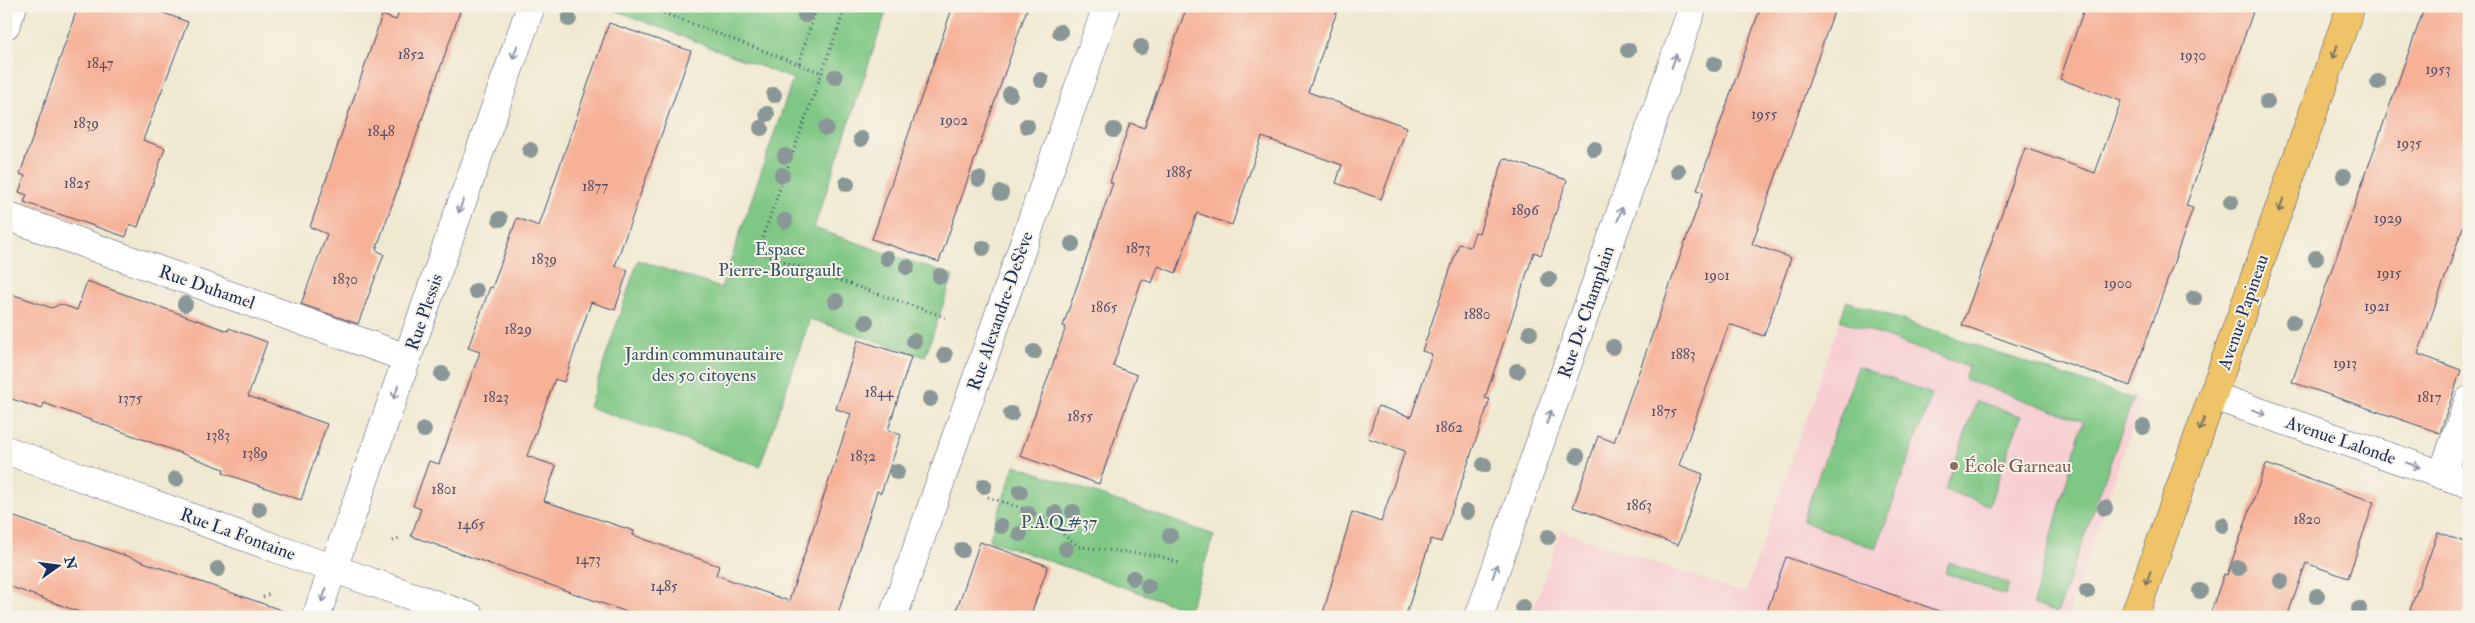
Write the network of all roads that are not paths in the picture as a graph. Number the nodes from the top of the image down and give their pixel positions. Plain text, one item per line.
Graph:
1 (13, 6) edge
2 (531, 6) edge
3 (1107, 6) edge
4 (1693, 6) edge
5 (2351, 6) edge
6 (6, 25) edge
7 (6, 216) edge
8 (407, 358) junction
9 (2213, 396) junction
10 (2469, 400) edge
11 (6, 450) edge
12 (2442, 475) junction
13 (2469, 484) edge
14 (333, 568) junction
15 (316, 617) edge
16 (471, 617) edge
17 (893, 617) edge
18 (1479, 617) edge
19 (2134, 617) edge

1 - 6 street
2 -> 8 street, Rue Plessis
3 - 17 street, Rue Alexandre-DeSève
18 -> 4 street, Rue De Champlain
5 -> 9 main road, Avenue Papineau
7 - 8 street, Rue Duhamel
8 -> 14 street, Rue Plessis
9 -> 12 street, Avenue Lalonde
9 -> 19 main road, Avenue Papineau
10 - 12 street
11 - 14 street, Rue La Fontaine
12 - 13 street, Avenue Lalonde
14 -> 15 street, Rue Plessis
14 - 16 street, Rue La Fontaine

